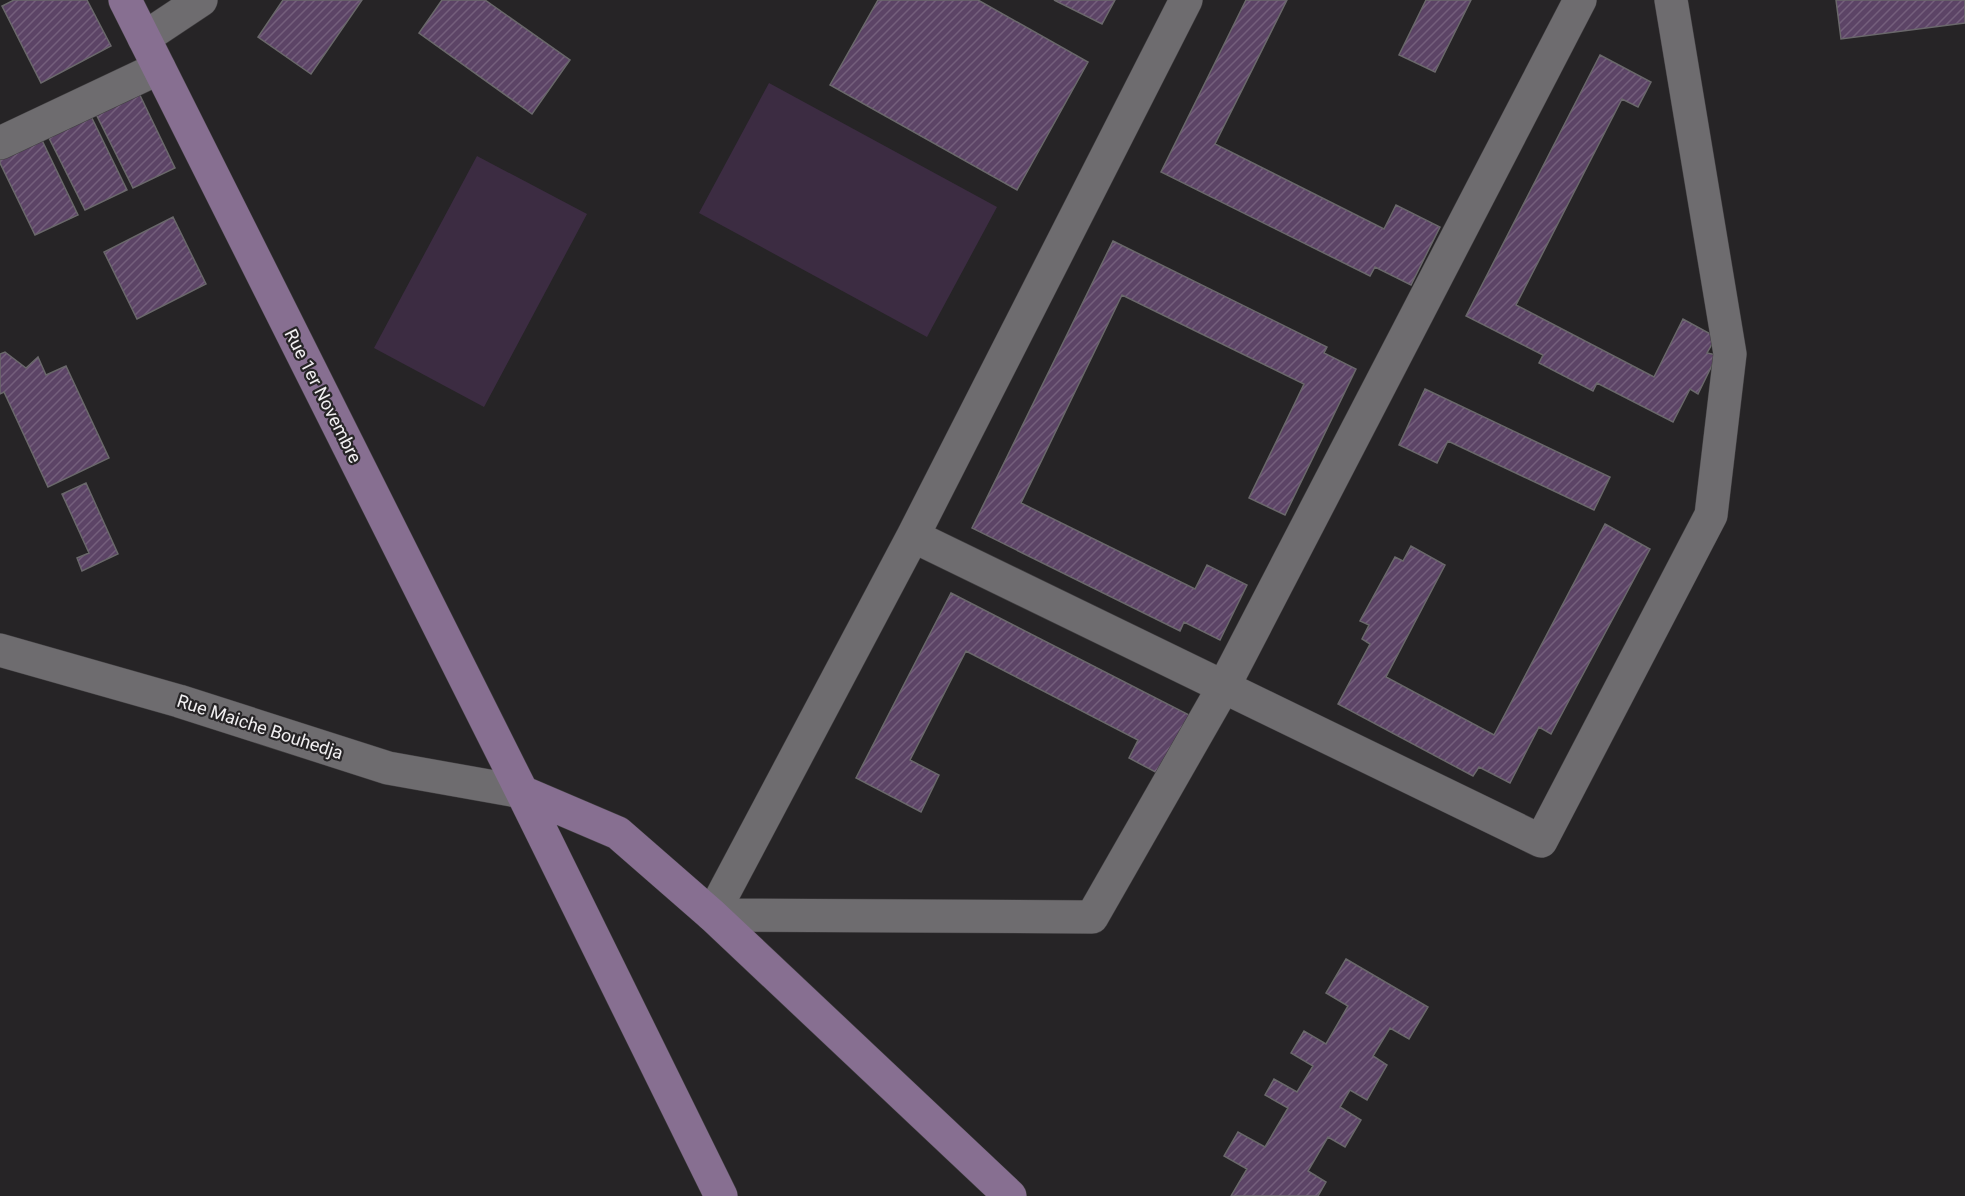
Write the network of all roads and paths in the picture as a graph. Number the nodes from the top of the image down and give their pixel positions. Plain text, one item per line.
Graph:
1 (125, 0) edge
2 (201, 0) edge
3 (1186, 0) edge
4 (1580, 0) edge
5 (1671, 0) edge
6 (144, 38) junction
7 (159, 68) junction
8 (0, 143) edge
9 (913, 536) junction
10 (0, 650) edge
11 (1223, 688) junction
12 (522, 792) junction
13 (712, 915) junction
14 (721, 1196) edge
15 (1010, 1196) edge

1 - 6 main road, Rue 1er Novembre
2 - 6 street
3 - 9 street
4 - 11 street
5 - 11 street
6 - 7 main road, Rue 1er Novembre
7 - 8 street
7 - 12 main road, Rue 1er Novembre
9 - 11 street
9 - 13 street
10 - 12 street, Rue Maiche Bouhedja
11 - 13 street
12 - 13 main road
12 - 14 main road, Rue 1er Novembre
13 - 15 main road

